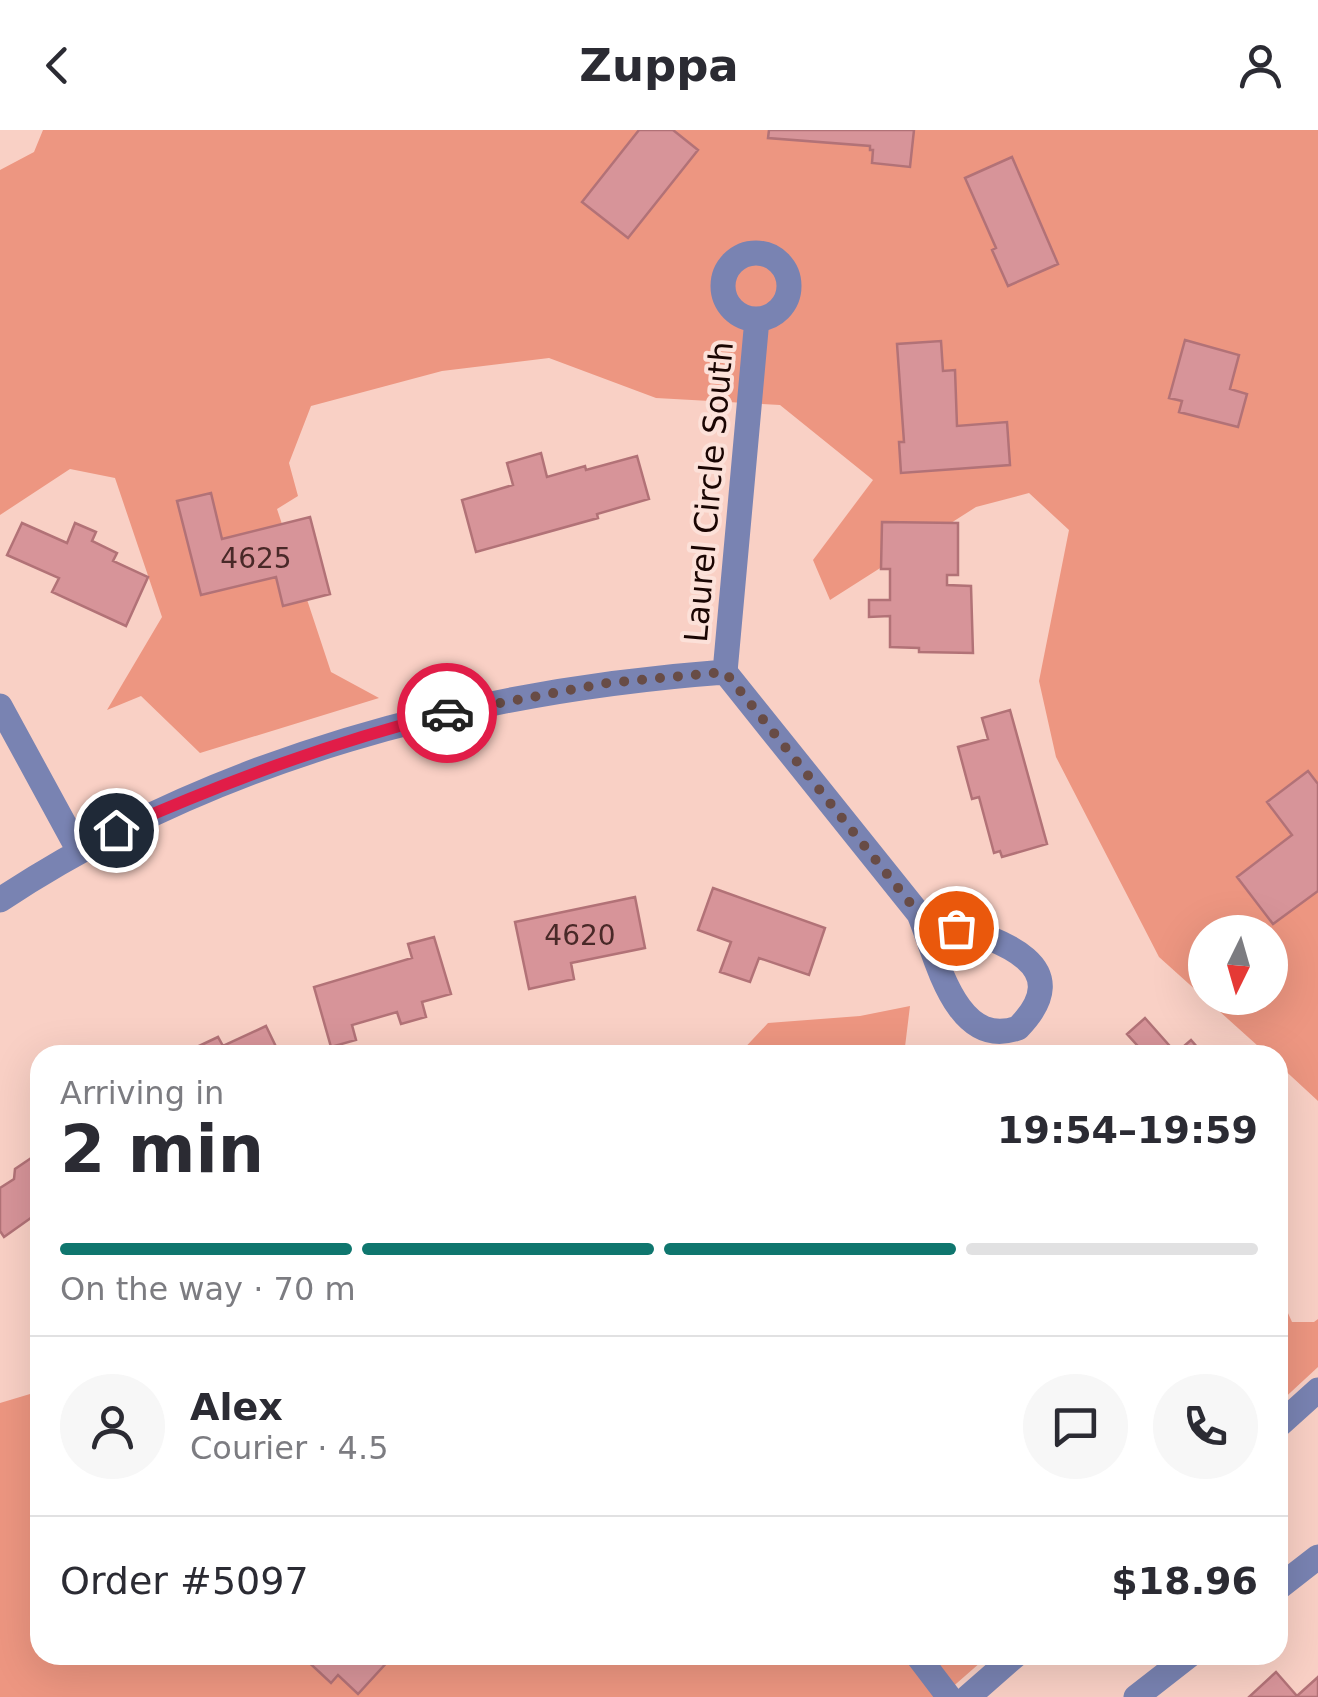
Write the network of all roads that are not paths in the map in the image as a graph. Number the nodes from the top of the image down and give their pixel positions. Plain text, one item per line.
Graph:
1 (758, 319) dead end
2 (725, 672) junction
3 (0, 706) edge
4 (79, 851) junction
5 (0, 900) edge
6 (919, 914) junction
7 (1318, 1390) edge
8 (1288, 1417) edge
9 (1318, 1556) edge
10 (1288, 1580) edge
11 (925, 1665) edge
12 (1005, 1665) edge
13 (1177, 1665) edge
14 (949, 1697) edge
15 (968, 1697) edge
16 (1136, 1697) edge

1 - 2 street, Laurel Circle South
2 - 4 street
2 - 6 street
3 - 4 street
4 - 5 street
6 - 6 street
7 - 8 street
9 - 10 street
11 - 14 street
12 - 15 street
13 - 16 street

